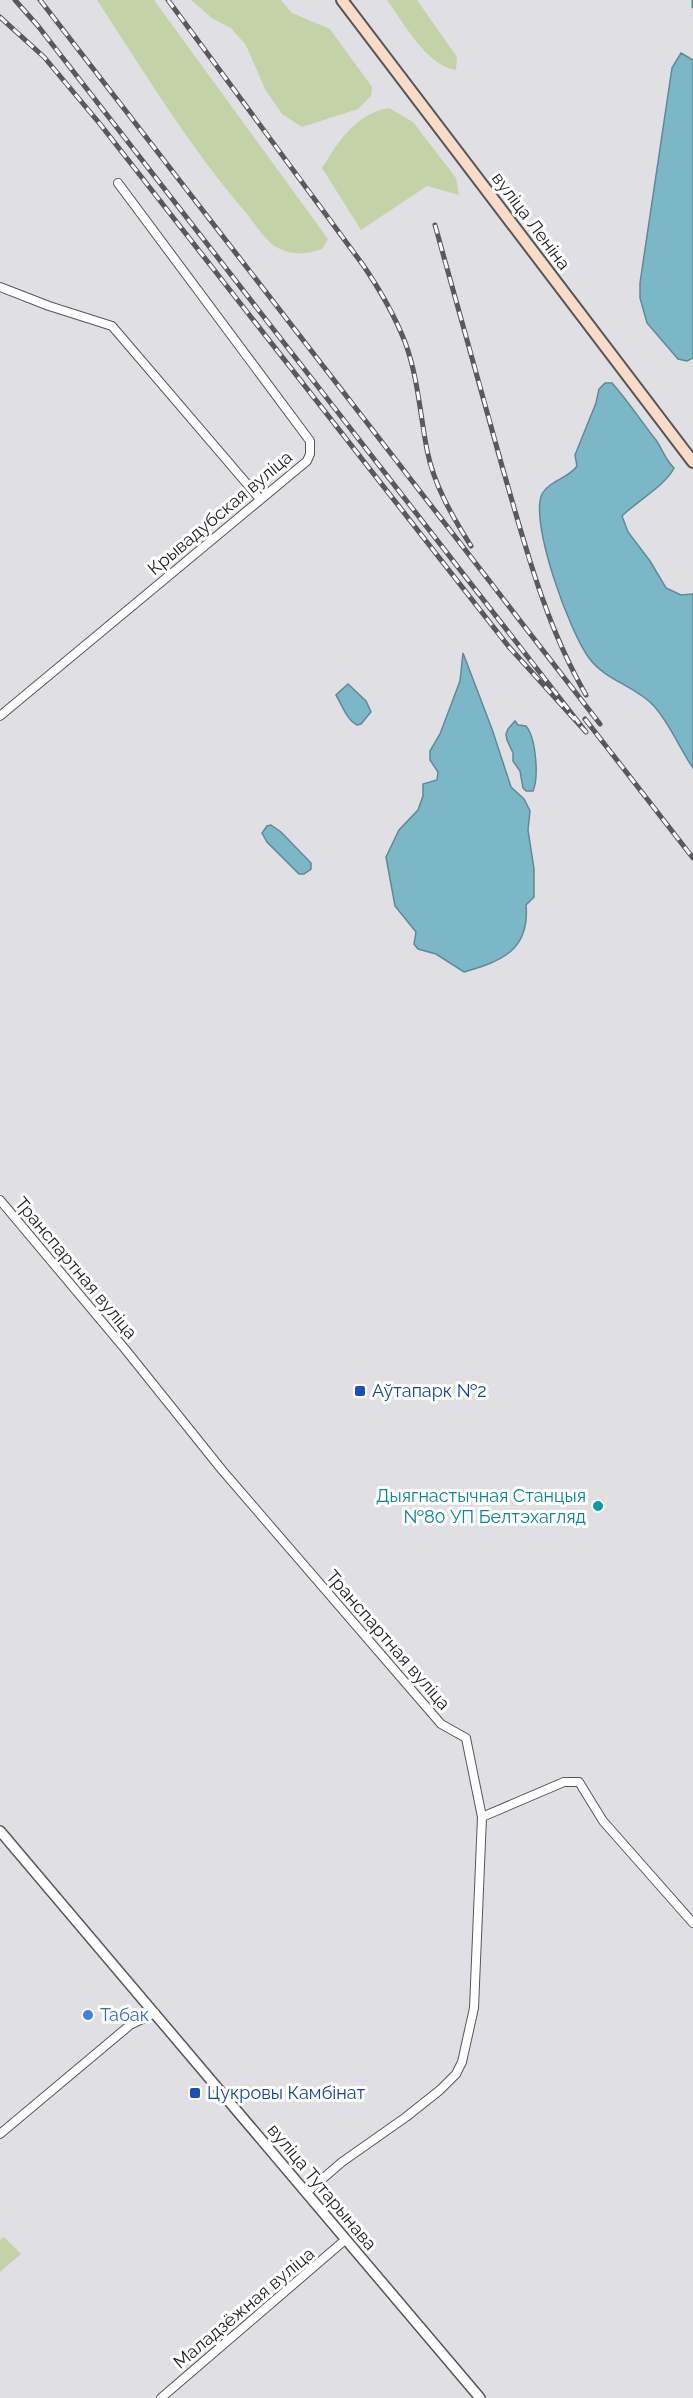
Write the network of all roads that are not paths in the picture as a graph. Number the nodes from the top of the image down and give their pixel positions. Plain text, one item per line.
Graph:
1 (342, 0) edge
2 (118, 183) dead end
3 (0, 287) edge
4 (693, 462) edge
5 (260, 499) junction
6 (0, 716) edge
7 (0, 1200) edge
8 (482, 1817) junction
9 (0, 1831) edge
10 (693, 1923) edge
11 (155, 2013) junction
12 (0, 2134) edge
13 (306, 2193) junction
14 (345, 2240) junction
15 (161, 2398) edge
16 (480, 2398) edge

1 - 4 main road, вуліца Леніна
2 - 5 street, Крывадубская вуліца
3 - 5 street
5 - 6 street, Крывадубская вуліца
7 - 8 street, Транспартная вуліца
8 - 10 street
8 - 13 street, Транспартная вуліца
9 - 11 street, вуліца Тутарынава
11 - 12 street
11 - 13 street, вуліца Тутарынава
13 - 14 street, вуліца Тутарынава
14 - 15 street, Маладзёжная вуліца
14 - 16 street, вуліца Тутарынава

